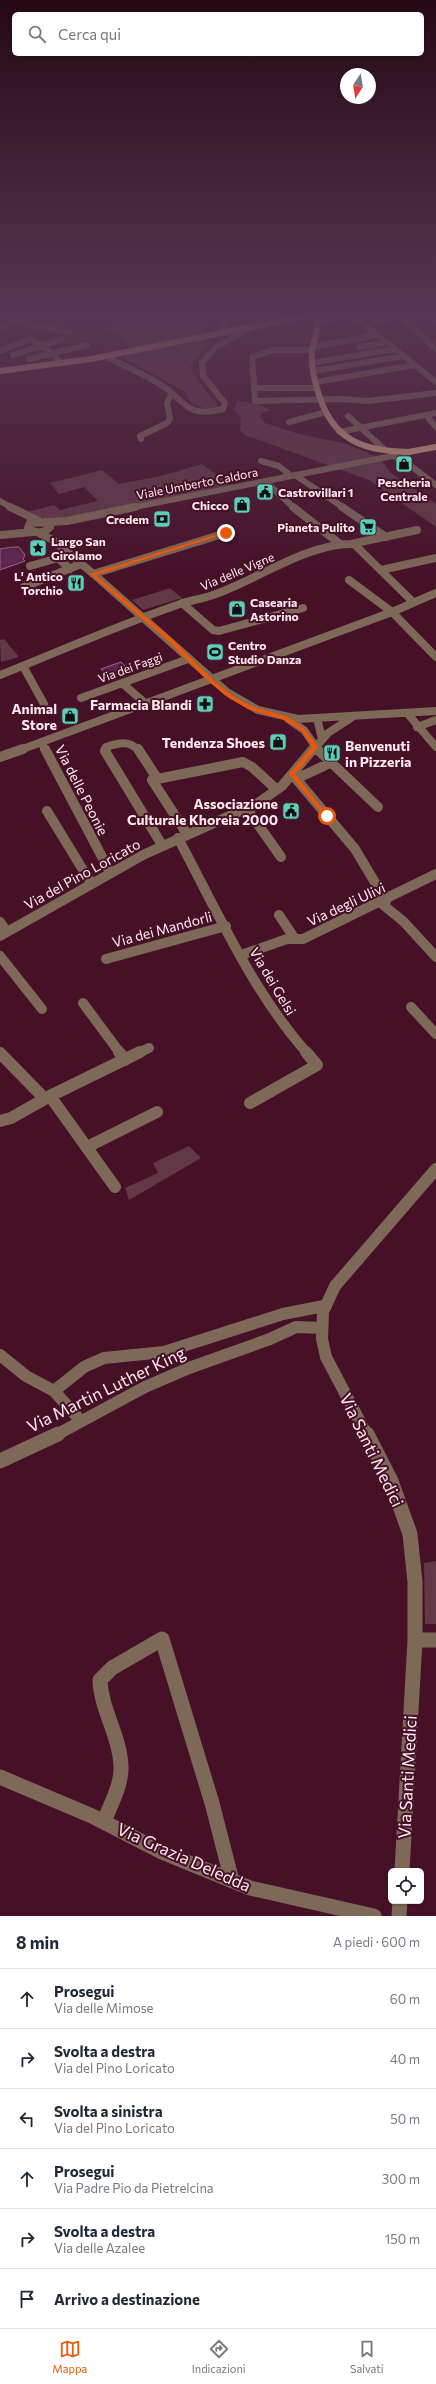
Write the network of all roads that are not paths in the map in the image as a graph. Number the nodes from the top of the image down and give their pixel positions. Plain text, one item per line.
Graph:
1 (166, 405) edge
2 (185, 405) edge
3 (224, 405) edge
4 (323, 405) edge
5 (326, 412) junction
6 (436, 413) edge
7 (426, 415) junction
8 (348, 416) dead end
9 (289, 422) dead end
10 (436, 427) edge
11 (361, 428) junction
12 (339, 432) junction
13 (141, 440) dead end
14 (370, 447) junction
15 (434, 448) edge
16 (384, 449) junction
17 (409, 452) junction
18 (392, 456) junction
19 (262, 461) dead end
20 (293, 475) junction
21 (265, 481) junction
22 (436, 485) edge
23 (0, 501) edge
24 (16, 511) junction
25 (46, 525) junction
26 (32, 529) junction
27 (418, 530) dead end
28 (226, 533) dead end
29 (0, 534) edge
30 (386, 537) junction
31 (53, 540) junction
32 (340, 544) junction
33 (354, 544) junction
34 (436, 558) edge
35 (81, 564) junction
36 (70, 569) junction
37 (382, 570) junction
38 (93, 574) junction
39 (45, 578) junction
40 (348, 580) dead end
41 (24, 587) dead end
42 (436, 593) edge
43 (414, 602) junction
44 (182, 603) junction
45 (303, 608) dead end
46 (392, 612) junction
47 (142, 618) junction
48 (436, 657) edge
49 (188, 659) junction
50 (22, 666) junction
51 (0, 674) edge
52 (210, 680) junction
53 (122, 683) junction
54 (80, 698) dead end
55 (44, 704) dead end
56 (146, 704) junction
57 (436, 711) edge
58 (407, 712) junction
59 (358, 716) junction
60 (286, 718) junction
61 (317, 718) junction
62 (436, 720) edge
63 (417, 727) junction
64 (322, 739) junction
65 (41, 743) junction
66 (313, 743) junction
67 (436, 747) edge
68 (0, 757) edge
69 (332, 762) junction
70 (294, 776) junction
71 (152, 780) junction
72 (276, 789) junction
73 (378, 807) dead end
74 (247, 809) junction
75 (47, 811) dead end
76 (182, 836) junction
77 (162, 845) junction
78 (281, 857) dead end
79 (110, 872) junction
80 (436, 874) edge
81 (91, 883) junction
82 (383, 902) junction
83 (279, 915) dead end
84 (0, 922) edge
85 (226, 926) junction
86 (3, 934) edge
87 (295, 939) junction
88 (241, 955) junction
89 (0, 956) edge
90 (436, 956) edge
91 (106, 958) dead end
92 (83, 1003) dead end
93 (410, 1007) dead end
94 (42, 1009) dead end
95 (436, 1034) edge
96 (149, 1048) dead end
97 (0, 1053) edge
98 (124, 1060) junction
99 (48, 1097) junction
100 (250, 1103) dead end
101 (157, 1112) dead end
102 (0, 1121) edge
103 (87, 1147) junction
104 (436, 1169) edge
105 (115, 1187) dead end
106 (324, 1306) junction
107 (309, 1307) junction
108 (296, 1327) junction
109 (321, 1328) junction
110 (0, 1355) edge
111 (54, 1391) junction
112 (81, 1421) junction
113 (0, 1461) edge
114 (414, 1640) junction
115 (436, 1640) edge
116 (0, 1777) edge
117 (104, 1822) junction
118 (402, 1868) edge
119 (232, 1880) junction
120 (400, 1904) edge
121 (374, 1916) edge
122 (399, 1916) edge

1 - 13 street
2 - 3 street
4 - 5 main road
5 - 9 street
5 - 12 main road
6 - 7 street
7 - 10 street
7 - 11 street
8 - 11 street
11 - 12 street
11 - 16 street
12 - 14 main road
14 - 16 main road
14 - 18 main road
15 - 17 main road
16 - 17 main road
17 - 18 main road
18 - 20 street, Viale Umberto Caldora
18 - 22 street
19 - 20 street
20 - 21 street, Viale Umberto Caldora
20 - 30 street
21 - 25 street, Viale Umberto Caldora
21 - 32 street
23 - 24 street
24 - 25 street
24 - 26 street
25 - 26 street
25 - 26 street
25 - 31 street
26 - 29 street
26 - 31 street
27 - 30 street, Via delle Vigne
28 - 38 street
30 - 33 street, Via delle Vigne
31 - 35 street
32 - 33 street, Via delle Vigne
32 - 44 street, Via delle Vigne
33 - 37 street
34 - 37 street
35 - 36 street
35 - 38 street
36 - 39 street
36 - 39 street
37 - 43 street
38 - 47 street
39 - 41 street
40 - 46 street
42 - 43 street
43 - 46 street
44 - 45 street
44 - 47 street, Via delle Vigne
46 - 48 street
46 - 52 street
47 - 49 street
47 - 50 street, Via delle Vigne
49 - 52 street
49 - 53 street, Via dei Faggi
50 - 51 street, Via delle Vigne
50 - 55 street
52 - 56 street
52 - 60 street
53 - 54 street, Via dei Faggi
53 - 56 street
56 - 65 street
57 - 58 street
58 - 59 street
58 - 63 street
59 - 61 street
59 - 64 street, Via del Pino Loricato
60 - 61 street
60 - 66 street
61 - 64 street
61 - 66 street, Via del Pino Loricato
62 - 63 street
63 - 67 street
64 - 66 street, Via del Pino Loricato
65 - 68 street
65 - 79 street, Via delle Peonie
66 - 69 street
66 - 70 street, Via del Pino Loricato
69 - 70 street
69 - 73 street
70 - 72 street, Via del Pino Loricato
70 - 82 street
71 - 72 street
71 - 76 street, Via dei Gelsi
71 - 77 street, Via dei Gelsi
72 - 74 street, Via del Pino Loricato
74 - 76 street, Via del Pino Loricato
74 - 78 street
75 - 81 street
76 - 77 street, Via del Pino Loricato
76 - 85 street, Via dei Gelsi
77 - 79 street, Via del Pino Loricato
79 - 81 street, Via del Pino Loricato
80 - 82 street, Via degli Ulivi
81 - 86 street, Via del Pino Loricato
82 - 87 street, Via degli Ulivi
82 - 90 street
83 - 87 street
84 - 86 street
85 - 88 street, Via dei Gelsi
85 - 91 street, Via dei Mandorli
87 - 88 street, Via degli Ulivi
88 - 100 street, Via dei Gelsi
89 - 94 street
92 - 98 street
93 - 95 street
96 - 98 street
97 - 99 street
98 - 99 street
99 - 102 street
99 - 103 street
101 - 103 street
103 - 105 street
104 - 106 street, Via Santi Medici
106 - 107 street, Via Martin Luther King
106 - 109 street, Via Santi Medici
107 - 108 street
107 - 111 street, Via Martin Luther King
108 - 109 street, Via Martin Luther King
108 - 112 street, Via Martin Luther King
109 - 114 street, Via Santi Medici
110 - 111 street
111 - 112 street
112 - 113 street, Via Martin Luther King
114 - 115 street
114 - 118 street, Via Santi Medici
116 - 117 street, Via Grazia Deledda
117 - 119 street, Via Grazia Deledda
117 - 119 street
119 - 121 street, Via Grazia Deledda
120 - 122 street

